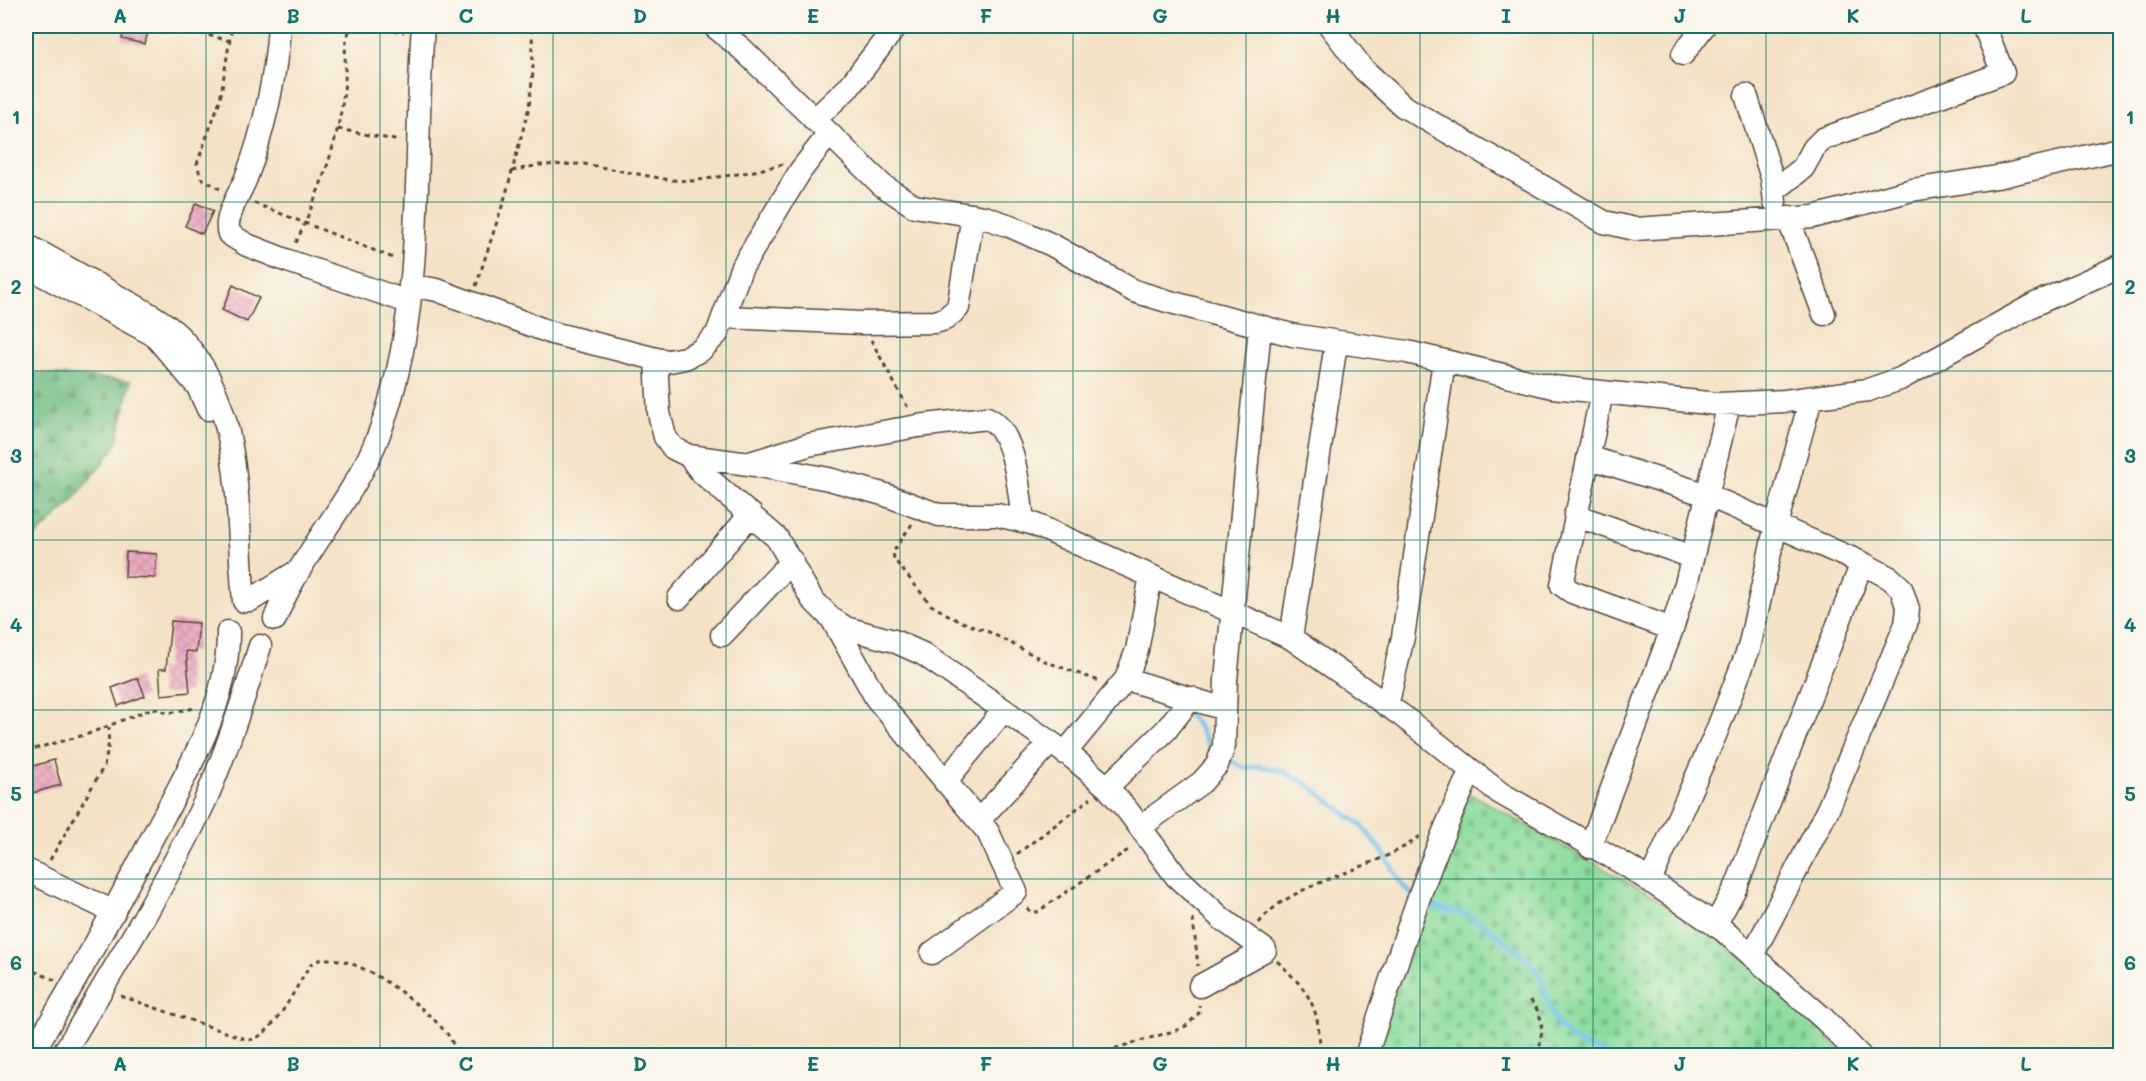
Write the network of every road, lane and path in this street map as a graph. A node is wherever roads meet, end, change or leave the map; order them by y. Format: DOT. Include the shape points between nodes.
graph roads {
  1 [pos="174,26"];
  2 [pos="279,26"];
  3 [pos="356,26"];
  4 [pos="532,26"];
  5 [pos="896,26"];
  6 [pos="1330,26"];
  7 [pos="1704,26"];
  8 [pos="1984,26"];
  9 [pos="723,28"];
  10 [pos="422,30"];
  11 [pos="230,41"];
  12 [pos="1683,54"];
  13 [pos="1746,95"];
  14 [pos="821,127"];
  15 [pos="338,129"];
  16 [pos="417,144"];
  17 [pos="2121,149"];
  18 [pos="801,170"];
  19 [pos="512,171"];
  20 [pos="1774,191"];
  21 [pos="973,215"];
  22 [pos="1780,218"];
  23 [pos="26,245"];
  24 [pos="288,261"];
  25 [pos="26,266"];
  26 [pos="2121,266"];
  27 [pos="409,294"];
  28 [pos="470,304"];
  29 [pos="1824,314"];
  30 [pos="725,317"];
  31 [pos="861,323"];
  32 [pos="1260,327"];
  33 [pos="1336,344"];
  34 [pos="656,359"];
  35 [pos="1444,362"];
  36 [pos="1602,392"];
  37 [pos="1811,398"];
  38 [pos="1729,404"];
  39 [pos="918,426"];
  40 [pos="689,456"];
  41 [pos="1588,457"];
  42 [pos="749,464"];
  43 [pos="1707,495"];
  44 [pos="922,510"];
  45 [pos="751,514"];
  46 [pos="1575,515"];
  47 [pos="1023,520"];
  48 [pos="1776,525"];
  49 [pos="1692,557"];
  50 [pos="792,561"];
  51 [pos="1862,563"];
  52 [pos="298,572"];
  53 [pos="1151,576"];
  54 [pos="679,598"];
  55 [pos="238,611"];
  56 [pos="1232,611"];
  57 [pos="275,619"];
  58 [pos="832,620"];
  59 [pos="1672,629"];
  60 [pos="722,635"];
  61 [pos="1290,638"];
  62 [pos="260,646"];
  63 [pos="1124,682"];
  64 [pos="1191,698"];
  65 [pos="218,702"];
  66 [pos="1387,706"];
  67 [pos="1225,709"];
  68 [pos="1004,710"];
  69 [pos="109,727"];
  70 [pos="1058,748"];
  71 [pos="26,751"];
  72 [pos="1471,771"];
  73 [pos="945,782"];
  74 [pos="1107,787"];
  75 [pos="979,820"];
  76 [pos="1447,821"];
  77 [pos="1144,832"];
  78 [pos="1590,847"];
  79 [pos="1004,864"];
  80 [pos="33,872"];
  81 [pos="1650,881"];
  82 [pos="1190,890"];
  83 [pos="1016,892"];
  84 [pos="26,902"];
  85 [pos="114,912"];
  86 [pos="1715,925"];
  87 [pos="1256,945"];
  88 [pos="932,952"];
  89 [pos="1752,956"];
  90 [pos="26,968"];
  91 [pos="1200,986"];
  92 [pos="73,987"];
  93 [pos="102,989"];
  94 [pos="1530,1000"];
  95 [pos="30,1056"];
  96 [pos="62,1056"];
  97 [pos="459,1056"];
  98 [pos="1089,1056"];
  99 [pos="1320,1056"];
  100 [pos="1366,1056"];
  101 [pos="1538,1056"];
  102 [pos="1860,1056"];
  1 -- 11 [label="path"];
  2 -- 24 [label="street" via="272,78 250,168 227,226 231,237"];
  3 -- 10 [label="path"];
  3 -- 15 [label="path" via="348,34"];
  4 -- 19 [label="path" via="529,107"];
  5 -- 14 [label="street"];
  6 -- 22 [label="street" via="1363,69 1403,106 1604,222 1635,228"];
  7 -- 12 [label="street"];
  8 -- 20 [label="street" via="2003,73 1823,139 1803,168"];
  9 -- 14 [label="street"];
  10 -- 16 [label="street"];
  13 -- 20 [label="street"];
  14 -- 18 [label="street"];
  14 -- 21 [label="street" via="900,199 914,206"];
  15 -- 16 [label="path"];
  15 -- 24 [label="path" via="328,168"];
  16 -- 27 [label="street"];
  17 -- 22 [label="street" via="1997,177 1912,190 1835,213"];
  18 -- 19 [label="path" via="782,163 693,181 584,164 539,165"];
  18 -- 30 [label="street" via="741,269"];
  19 -- 28 [label="path"];
  20 -- 22 [label="street"];
  21 -- 31 [label="street" via="961,295 952,315 935,322"];
  21 -- 32 [label="street" via="1053,245 1134,291"];
  22 -- 29 [label="street"];
  23 -- 55 [label="street" via="153,315 178,335 202,364 215,389 230,447 237,502"];
  24 -- 27 [label="street"];
  25 -- 55 [label="street" via="154,335 198,387 214,421"];
  26 -- 37 [label="street" via="2035,304 1888,384"];
  27 -- 28 [label="street" via="437,290"];
  27 -- 52 [label="street" via="398,362 379,434 349,494"];
  28 -- 34 [label="street" via="552,333"];
  30 -- 31 [label="street"];
  30 -- 34 [label="street" via="717,334 695,354 669,362"];
  31 -- 39 [label="path"];
  32 -- 33 [label="street"];
  32 -- 56 [label="street"];
  33 -- 35 [label="street" via="1407,352"];
  33 -- 61 [label="street"];
  34 -- 40 [label="street" via="662,427 669,444"];
  35 -- 36 [label="street" via="1553,387"];
  35 -- 66 [label="street" via="1402,637"];
  36 -- 38 [label="street"];
  36 -- 41 [label="street"];
  37 -- 38 [label="street"];
  37 -- 48 [label="street"];
  38 -- 43 [label="street"];
  39 -- 42 [label="street" via="808,445"];
  39 -- 47 [label="street" via="973,418 996,422 1005,434"];
  40 -- 42 [label="street"];
  40 -- 45 [label="street" via="701,472"];
  41 -- 43 [label="street"];
  41 -- 46 [label="street"];
  42 -- 44 [label="street" via="886,495"];
  43 -- 48 [label="street"];
  43 -- 49 [label="street"];
  44 -- 47 [label="street" via="939,516 997,515"];
  44 -- 63 [label="path" via="893,552 901,570 932,604 957,620 1047,662 1108,684"];
  45 -- 50 [label="street" via="777,538"];
  45 -- 54 [label="street"];
  46 -- 49 [label="street"];
  46 -- 59 [label="street" via="1561,578 1564,588"];
  47 -- 53 [label="street"];
  48 -- 51 [label="street"];
  48 -- 81 [label="street" via="1749,648"];
  49 -- 59 [label="street"];
  50 -- 58 [label="street" via="812,598"];
  50 -- 60 [label="street"];
  51 -- 86 [label="street" via="1736,887"];
  51 -- 89 [label="street" via="1901,588 1908,609 1906,624 1828,809"];
  52 -- 55 [label="street"];
  52 -- 57 [label="street"];
  53 -- 56 [label="street"];
  53 -- 63 [label="street" via="1137,650"];
  55 -- 57 [label="street" via="267,605"];
  55 -- 62 [label="street" via="237,644"];
  55 -- 65 [label="street"];
  56 -- 61 [label="street"];
  56 -- 67 [label="street"];
  57 -- 62 [label="street" via="272,635"];
  58 -- 68 [label="street" via="923,654"];
  58 -- 73 [label="street" via="876,698"];
  59 -- 78 [label="street"];
  61 -- 66 [label="street"];
  62 -- 93 [label="street" via="205,800"];
  63 -- 64 [label="street"];
  63 -- 70 [label="street"];
  64 -- 67 [label="street"];
  64 -- 74 [label="street" via="1166,730"];
  65 -- 69 [label="path" via="168,713 153,708"];
  65 -- 85 [label="street"];
  66 -- 72 [label="street"];
  67 -- 77 [label="street" via="1224,746 1217,765"];
  68 -- 70 [label="street"];
  68 -- 73 [label="street"];
  69 -- 71 [label="path"];
  69 -- 80 [label="path" via="104,765"];
  70 -- 74 [label="street"];
  70 -- 75 [label="street"];
  72 -- 76 [label="street"];
  72 -- 78 [label="street"];
  73 -- 75 [label="street"];
  74 -- 77 [label="street"];
  74 -- 79 [label="path"];
  75 -- 79 [label="street"];
  76 -- 87 [label="path" via="1431,827 1404,850 1344,873 1281,904 1264,916"];
  76 -- 100 [label="street"];
  77 -- 82 [label="street"];
  77 -- 83 [label="path" via="1037,912 1029,911"];
  78 -- 81 [label="street"];
  79 -- 83 [label="street"];
  80 -- 84 [label="path"];
  80 -- 85 [label="street"];
  81 -- 86 [label="street"];
  82 -- 87 [label="street"];
  82 -- 91 [label="path"];
  83 -- 88 [label="street"];
  85 -- 92 [label="street"];
  86 -- 89 [label="street"];
  87 -- 91 [label="street"];
  87 -- 99 [label="path" via="1302,984 1316,1014"];
  89 -- 102 [label="street"];
  90 -- 92 [label="path"];
  91 -- 98 [label="path" via="1199,1013 1186,1026"];
  92 -- 95 [label="street"];
  93 -- 96 [label="street"];
  93 -- 97 [label="path" via="256,1040 271,1027 310,966 320,959 338,961 384,980 410,999 447,1035"];
  94 -- 101 [label="path" via="1543,1029"];
}
